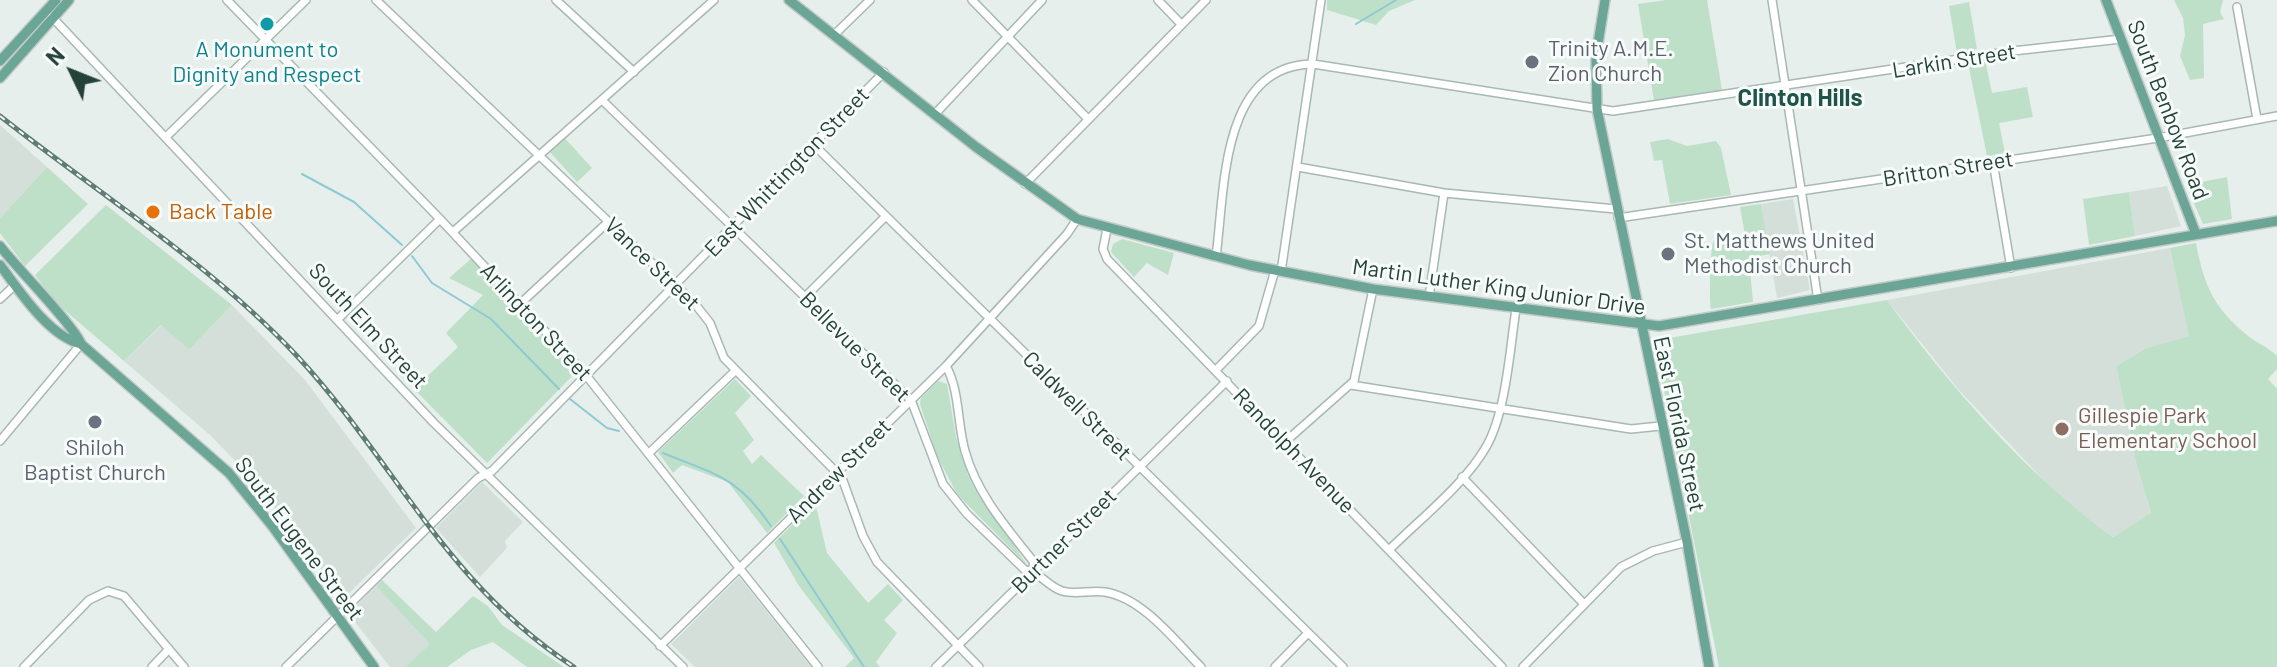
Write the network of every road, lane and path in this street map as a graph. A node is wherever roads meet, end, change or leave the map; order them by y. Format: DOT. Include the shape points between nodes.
graph roads {
  1 [pos="36,0"];
  2 [pos="56,0"];
  3 [pos="69,0"];
  4 [pos="227,0"];
  5 [pos="306,0"];
  6 [pos="376,0"];
  7 [pos="556,0"];
  8 [pos="714,0"];
  9 [pos="789,0"];
  10 [pos="870,0"];
  11 [pos="972,0"];
  12 [pos="1042,0"];
  13 [pos="1158,0"];
  14 [pos="1206,0"];
  15 [pos="1321,0"];
  16 [pos="1605,0"];
  17 [pos="1772,0"];
  18 [pos="2106,0"];
  19 [pos="2237,7"];
  20 [pos="49,13"];
  21 [pos="1181,24"];
  22 [pos="835,34"];
  23 [pos="1006,36"];
  24 [pos="2121,39"];
  25 [pos="267,40"];
  26 [pos="0,61"];
  27 [pos="1313,64"];
  28 [pos="634,72"];
  29 [pos="884,72"];
  30 [pos="0,78"];
  31 [pos="1786,87"];
  32 [pos="603,101"];
  33 [pos="1597,109"];
  34 [pos="935,114"];
  35 [pos="2277,116"];
  36 [pos="1088,119"];
  37 [pos="2257,119"];
  38 [pos="167,136"];
  39 [pos="2158,138"];
  40 [pos="813,144"];
  41 [pos="540,155"];
  42 [pos="1993,162"];
  43 [pos="1298,167"];
  44 [pos="1025,184"];
  45 [pos="1801,192"];
  46 [pos="1444,193"];
  47 [pos="1617,214"];
  48 [pos="885,217"];
  49 [pos="440,219"];
  50 [pos="1077,219"];
  51 [pos="2277,221"];
  52 [pos="608,222"];
  53 [pos="733,228"];
  54 [pos="1107,229"];
  55 [pos="453,232"];
  56 [pos="2196,234"];
  57 [pos="0,246"];
  58 [pos="1216,257"];
  59 [pos="0,265"];
  60 [pos="2011,268"];
  61 [pos="1278,271"];
  62 [pos="15,285"];
  63 [pos="675,285"];
  64 [pos="1373,289"];
  65 [pos="806,296"];
  66 [pos="1429,297"];
  67 [pos="0,299"];
  68 [pos="1818,300"];
  69 [pos="521,303"];
  70 [pos="1516,309"];
  71 [pos="337,320"];
  72 [pos="989,320"];
  73 [pos="1639,326"];
  74 [pos="81,344"];
  75 [pos="946,366"];
  76 [pos="1216,370"];
  77 [pos="735,371"];
  78 [pos="585,374"];
  79 [pos="1227,381"];
  80 [pos="1351,385"];
  81 [pos="911,400"];
  82 [pos="1498,410"];
  83 [pos="1660,426"];
  84 [pos="0,441"];
  85 [pos="1285,442"];
  86 [pos="649,453"];
  87 [pos="1138,467"];
  88 [pos="837,473"];
  89 [pos="485,474"];
  90 [pos="1462,477"];
  91 [pos="1687,542"];
  92 [pos="1389,550"];
  93 [pos="740,567"];
  94 [pos="1034,571"];
  95 [pos="1584,604"];
  96 [pos="336,617"];
  97 [pos="1308,633"];
  98 [pos="660,646"];
  99 [pos="957,646"];
  100 [pos="169,649"];
  101 [pos="24,667"];
  102 [pos="152,667"];
  103 [pos="184,667"];
  104 [pos="286,667"];
  105 [pos="374,667"];
  106 [pos="683,667"];
  107 [pos="818,667"];
  108 [pos="936,667"];
  109 [pos="979,667"];
  110 [pos="1201,667"];
  111 [pos="1275,667"];
  112 [pos="1343,667"];
  113 [pos="1502,667"];
  114 [pos="1523,667"];
  115 [pos="1709,667"];
  1 -- 20 [label="main road, South Elm Street"];
  2 -- 20 [label="main road"];
  3 -- 20 [label="main road"];
  4 -- 25 [label="street, Arlington Street"];
  5 -- 25 [label="street"];
  6 -- 41 [label="street, Vance Street"];
  7 -- 28 [label="street"];
  8 -- 28 [label="street"];
  9 -- 22 [label="main road, Martin Luther King Junior Drive"];
  10 -- 22 [label="street"];
  11 -- 23 [label="street"];
  12 -- 23 [label="street"];
  13 -- 21 [label="street"];
  14 -- 21 [label="street"];
  15 -- 27 [label="street"];
  16 -- 33 [label="main road, East Florida Street" via="1596,56"];
  17 -- 31 [label="street"];
  18 -- 24 [label="main road, South Benbow Road"];
  19 -- 37 [label="street"];
  20 -- 26 [label="main road"];
  20 -- 30 [label="main road"];
  20 -- 38 [label="street, South Elm Street"];
  21 -- 36 [label="street"];
  22 -- 29 [label="main road, Martin Luther King Junior Drive"];
  23 -- 34 [label="street"];
  23 -- 36 [label="street"];
  24 -- 31 [label="street, Larkin Street"];
  24 -- 39 [label="main road, South Benbow Road"];
  25 -- 38 [label="street"];
  25 -- 49 [label="street, Arlington Street"];
  27 -- 33 [label="street, Larkin Street"];
  27 -- 43 [label="street"];
  27 -- 58 [label="street" via="1277,71 1244,102 1227,168"];
  28 -- 32 [label="street"];
  29 -- 34 [label="main road, Martin Luther King Junior Drive"];
  29 -- 40 [label="street, East Whittington Street"];
  31 -- 33 [label="street, Larkin Street" via="1643,108"];
  31 -- 45 [label="street"];
  32 -- 41 [label="street"];
  32 -- 53 [label="street, Bellevue Street"];
  33 -- 47 [label="main road, East Florida Street"];
  34 -- 44 [label="main road, Martin Luther King Junior Drive"];
  35 -- 37 [label="street, Britton Street"];
  36 -- 44 [label="street"];
  37 -- 39 [label="street, Britton Street"];
  38 -- 71 [label="street, South Elm Street"];
  39 -- 42 [label="street, Britton Street"];
  39 -- 56 [label="main road, South Benbow Road"];
  40 -- 48 [label="street, Caldwell Street"];
  40 -- 53 [label="street, East Whittington Street"];
  41 -- 52 [label="street, Vance Street"];
  41 -- 55 [label="street"];
  42 -- 45 [label="street, Britton Street"];
  42 -- 60 [label="street"];
  43 -- 46 [label="street, Britton Street"];
  43 -- 61 [label="street"];
  44 -- 50 [label="main road, Martin Luther King Junior Drive"];
  45 -- 47 [label="street, Britton Street"];
  45 -- 68 [label="street"];
  46 -- 47 [label="street, Britton Street"];
  46 -- 66 [label="street"];
  47 -- 73 [label="main road, East Florida Street"];
  48 -- 65 [label="street"];
  48 -- 72 [label="street, Caldwell Street"];
  49 -- 55 [label="street, Arlington Street"];
  49 -- 71 [label="street"];
  50 -- 54 [label="main road, Martin Luther King Junior Drive"];
  50 -- 72 [label="street, Andrew Street"];
  51 -- 56 [label="main road, Martin Luther King Junior Drive"];
  52 -- 63 [label="street, Vance Street"];
  52 -- 69 [label="street"];
  53 -- 63 [label="street, East Whittington Street"];
  53 -- 65 [label="street, Bellevue Street"];
  54 -- 58 [label="main road, Martin Luther King Junior Drive"];
  54 -- 76 [label="street, Randolph Avenue" via="1107,259"];
  55 -- 69 [label="street, Arlington Street"];
  56 -- 60 [label="main road, Martin Luther King Junior Drive"];
  57 -- 74 [label="main road, South Eugene Street" via="78,333"];
  58 -- 61 [label="main road, Martin Luther King Junior Drive"];
  59 -- 62 [label="main road, South Eugene Street"];
  60 -- 68 [label="main road, Martin Luther King Junior Drive"];
  61 -- 64 [label="main road, Martin Luther King Junior Drive"];
  61 -- 76 [label="street" via="1259,326"];
  62 -- 67 [label="street"];
  62 -- 74 [label="main road, South Eugene Street" via="70,341"];
  63 -- 77 [label="street, Vance Street" via="705,316"];
  63 -- 78 [label="street, East Whittington Street"];
  64 -- 66 [label="main road, Martin Luther King Junior Drive"];
  64 -- 80 [label="street"];
  65 -- 81 [label="street, Bellevue Street"];
  66 -- 70 [label="main road, Martin Luther King Junior Drive"];
  68 -- 73 [label="main road, Martin Luther King Junior Drive" via="1703,321"];
  69 -- 78 [label="street, Arlington Street"];
  70 -- 73 [label="main road, Martin Luther King Junior Drive"];
  70 -- 82 [label="street"];
  71 -- 89 [label="street, South Elm Street"];
  72 -- 75 [label="street, Andrew Street"];
  72 -- 87 [label="street, Caldwell Street"];
  73 -- 83 [label="main road, East Florida Street"];
  74 -- 84 [label="street"];
  74 -- 96 [label="main road, South Eugene Street" via="229,473"];
  75 -- 81 [label="street, Andrew Street"];
  75 -- 94 [label="street" via="971,469 985,498 1033,561"];
  76 -- 79 [label="street, Randolph Avenue"];
  77 -- 86 [label="street"];
  77 -- 88 [label="street, Vance Street"];
  78 -- 86 [label="street, Arlington Street"];
  78 -- 89 [label="street, East Whittington Street"];
  79 -- 85 [label="street, Randolph Avenue"];
  79 -- 87 [label="street, Burtner Street"];
  80 -- 82 [label="street"];
  80 -- 85 [label="street"];
  81 -- 88 [label="street, Andrew Street"];
  81 -- 94 [label="street, Bellevue Street" via="930,457 951,495 1025,570"];
  82 -- 83 [label="street" via="1631,429"];
  82 -- 90 [label="street" via="1488,444"];
  83 -- 91 [label="main road, East Florida Street"];
  85 -- 92 [label="street, Randolph Avenue"];
  86 -- 93 [label="street, Arlington Street"];
  87 -- 94 [label="street, Burtner Street"];
  87 -- 97 [label="street, Caldwell Street"];
  88 -- 93 [label="street, Andrew Street"];
  88 -- 99 [label="street, Vance Street" via="877,562"];
  89 -- 96 [label="street, East Whittington Street"];
  89 -- 98 [label="street, South Elm Street"];
  90 -- 92 [label="street"];
  90 -- 95 [label="street"];
  91 -- 95 [label="street" via="1636,557"];
  91 -- 115 [label="main road, East Florida Street"];
  92 -- 113 [label="street, Randolph Avenue"];
  93 -- 98 [label="street, Andrew Street"];
  93 -- 107 [label="street, Arlington Street"];
  94 -- 99 [label="street, Burtner Street"];
  94 -- 110 [label="street, Bellevue Street" via="1057,589 1103,592 1133,603"];
  95 -- 114 [label="street"];
  96 -- 104 [label="street, East Whittington Street"];
  96 -- 105 [label="main road, South Eugene Street"];
  97 -- 111 [label="street"];
  97 -- 112 [label="street, Caldwell Street"];
  98 -- 106 [label="street, South Elm Street"];
  99 -- 108 [label="street, Burtner Street"];
  99 -- 109 [label="street, Vance Street"];
  100 -- 101 [label="street" via="124,596 108,591 89,600"];
  100 -- 102 [label="street"];
  100 -- 103 [label="street"];
}
